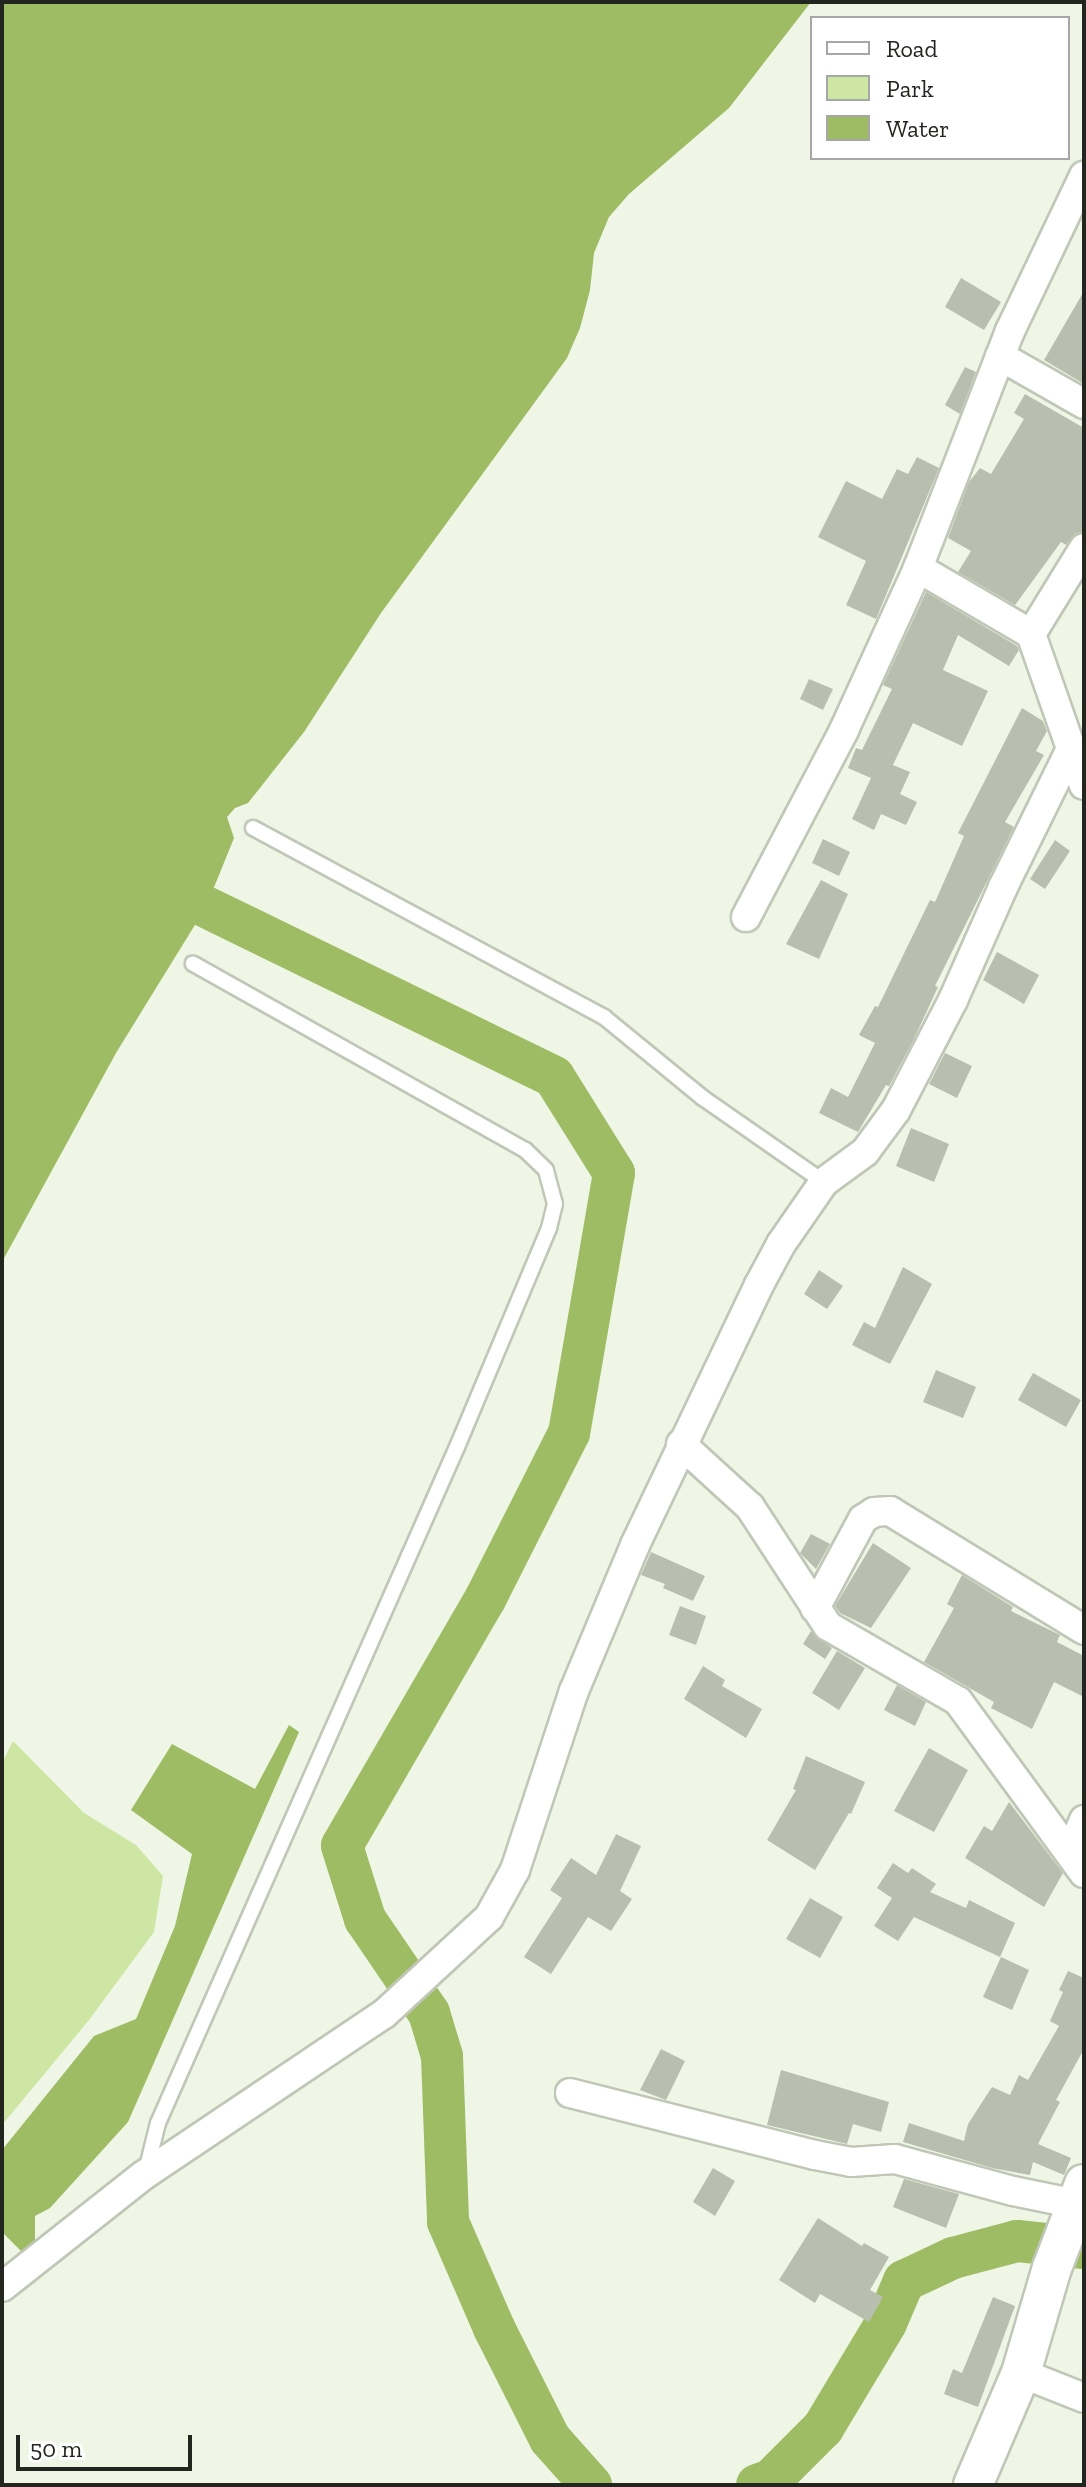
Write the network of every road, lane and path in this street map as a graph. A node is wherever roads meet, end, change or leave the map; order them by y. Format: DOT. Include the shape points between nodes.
graph roads {
  1 [pos="1084,176"];
  2 [pos="1000,356"];
  3 [pos="1084,404"];
  4 [pos="1084,548"];
  5 [pos="918,568"];
  6 [pos="1031,634"];
  7 [pos="1071,749"];
  8 [pos="1084,785"];
  9 [pos="253,828"];
  10 [pos="746,917"];
  11 [pos="193,964"];
  12 [pos="824,1182"];
  13 [pos="681,1444"];
  14 [pos="815,1608"];
  15 [pos="1084,1630"];
  16 [pos="1084,1820"];
  17 [pos="1077,1863"];
  18 [pos="570,2093"];
  19 [pos="144,2175"];
  20 [pos="1076,2206"];
  21 [pos="2,2287"];
  22 [pos="1021,2373"];
  23 [pos="1084,2398"];
  24 [pos="973,2485"];
  1 -- 2 [label="street"];
  2 -- 3 [label="street"];
  2 -- 5 [label="street"];
  4 -- 6 [label="street"];
  5 -- 6 [label="street"];
  5 -- 10 [label="street" via="844,730"];
  6 -- 7 [label="street"];
  7 -- 8 [label="street"];
  7 -- 12 [label="street" via="896,1110 865,1152"];
  9 -- 12 [label="lane" via="604,1017 703,1098"];
  11 -- 19 [label="lane" via="525,1150 546,1170 555,1204 450,1461 158,2123"];
  12 -- 13 [label="street" via="781,1244"];
  13 -- 14 [label="street" via="750,1507"];
  13 -- 19 [label="street" via="574,1691 515,1870 489,1917 384,2014"];
  14 -- 15 [label="street" via="863,1519 890,1511"];
  14 -- 17 [label="street" via="839,1633 958,1701"];
  16 -- 17 [label="street"];
  18 -- 20 [label="street" via="815,2155 851,2162 895,2159"];
  19 -- 21 [label="street"];
  20 -- 22 [label="main road"];
  22 -- 23 [label="street"];
  22 -- 24 [label="main road"];
}
